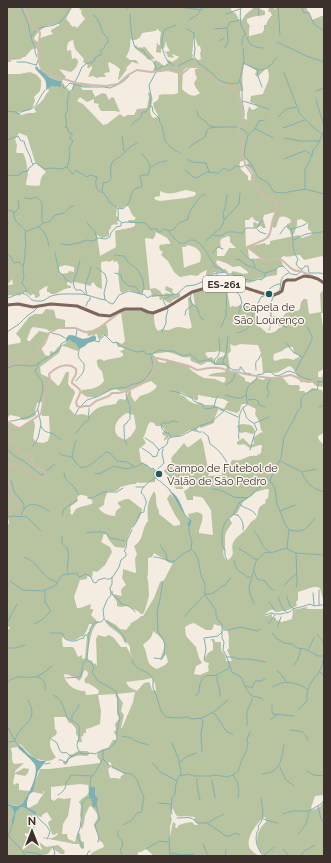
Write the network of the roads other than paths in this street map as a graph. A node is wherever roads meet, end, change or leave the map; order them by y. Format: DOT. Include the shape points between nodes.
graph roads {
  1 [pos="25,7"];
  2 [pos="314,277"];
  3 [pos="324,283"];
  4 [pos="7,306"];
  5 [pos="131,309"];
  6 [pos="7,366"];
  7 [pos="324,378"];
  8 [pos="7,421"];
  9 [pos="7,438"];
  10 [pos="7,470"];
  11 [pos="7,480"];
  12 [pos="7,512"];
  1 -- 2 [label="street" via="30,24 40,32 40,66 47,73 77,83 109,86 118,84 138,70 170,70 180,74 188,68 196,67 220,84 235,90 242,104 243,120 238,128 242,138 242,153 252,174 252,183 263,196 278,203 268,238 247,248 266,261 281,260 293,270"];
  2 -- 3 [label="main road"];
  2 -- 5 [label="main road, ES-261" via="304,276 287,280 279,294 268,295 222,284 189,294 166,308 153,312"];
  4 -- 5 [label="main road, ES-261" via="77,306 104,316"];
  5 -- 6 [label="street" via="119,313 93,331 58,328 49,333 45,343 34,356"];
  7 -- 8 [label="street" via="308,382 290,375 274,378 218,368 197,370 157,358 153,373 142,384 127,391 112,393 90,406 80,407 76,402 80,390 72,382 76,370 74,366 65,365 49,374 50,380 40,414 20,428"];
  9 -- 10 [label="street" via="15,443 21,454 31,455 33,465 46,475 39,478 15,464"];
  11 -- 12 [label="street" via="12,494 19,503 18,507"];
}
